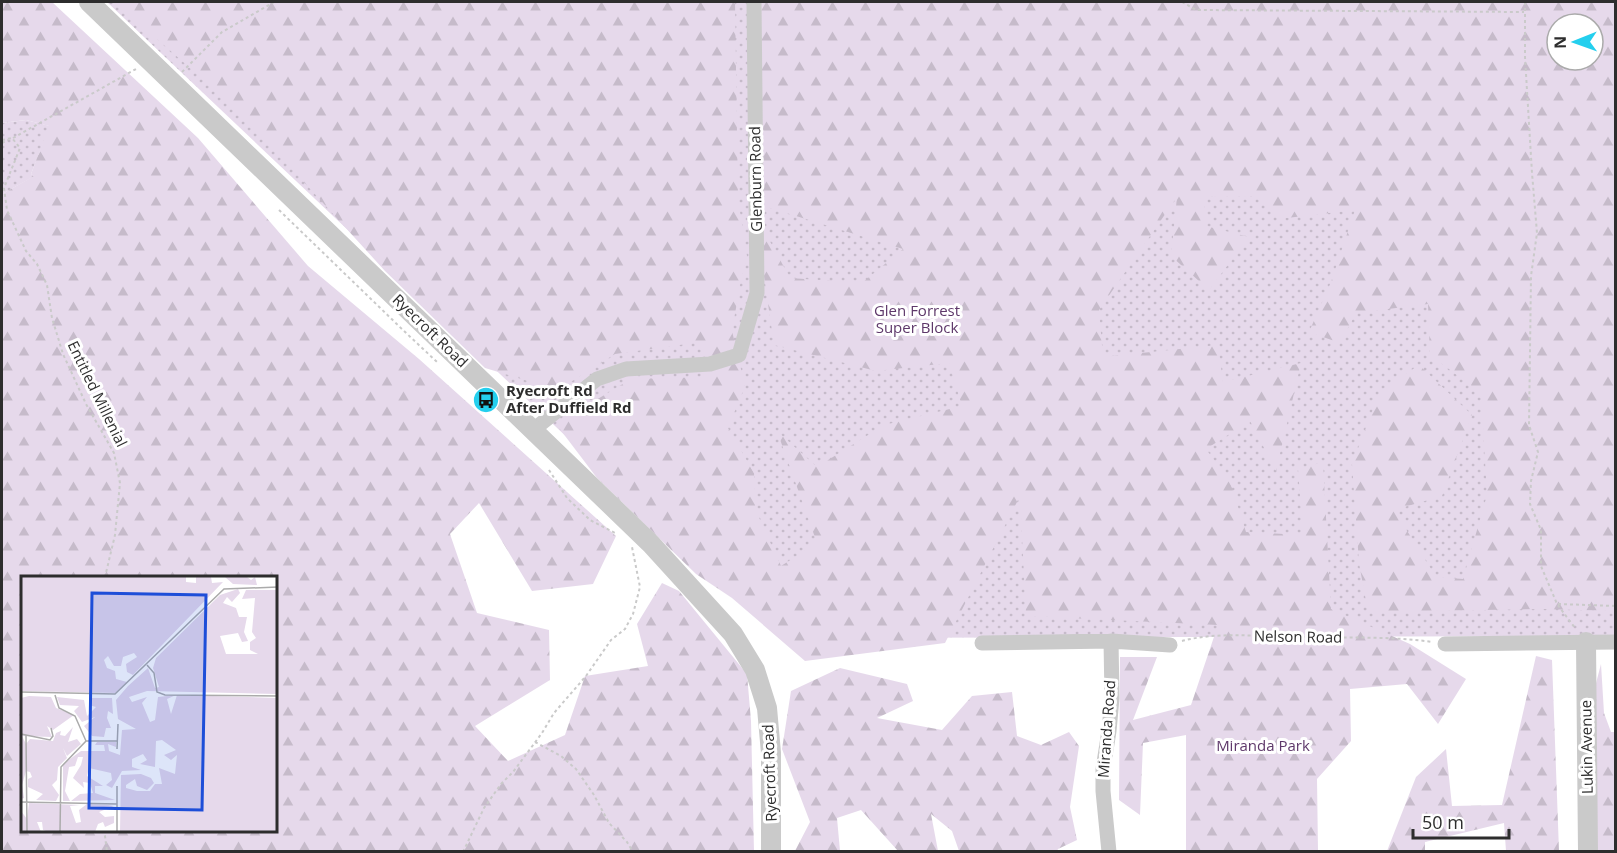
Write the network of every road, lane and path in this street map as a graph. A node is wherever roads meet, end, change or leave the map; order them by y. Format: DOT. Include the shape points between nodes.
graph roads {
  1 [pos="89,2"];
  2 [pos="274,2"];
  3 [pos="754,2"];
  4 [pos="1182,2"];
  5 [pos="1525,2"];
  6 [pos="1524,12"];
  7 [pos="136,69"];
  8 [pos="172,82"];
  9 [pos="12,138"];
  10 [pos="2,142"];
  11 [pos="3,189"];
  12 [pos="533,430"];
  13 [pos="548,445"];
  14 [pos="621,536"];
  15 [pos="631,541"];
  16 [pos="105,576"];
  17 [pos="1557,604"];
  18 [pos="1616,606"];
  19 [pos="1111,641"];
  20 [pos="1586,642"];
  21 [pos="1616,642"];
  22 [pos="982,643"];
  23 [pos="1445,644"];
  24 [pos="1170,645"];
  25 [pos="535,742"];
  26 [pos="103,832"];
  27 [pos="107,852"];
  28 [pos="463,852"];
  29 [pos="633,852"];
  30 [pos="771,852"];
  31 [pos="1109,852"];
  32 [pos="1588,852"];
  1 -- 8 [label="street, Ryecroft Road"];
  2 -- 8 [label="path" via="222,32"];
  3 -- 12 [label="street, Glenburn Road" via="758,292 739,355 710,364 626,369 597,379"];
  4 -- 6 [label="path" via="1196,10"];
  5 -- 6 [label="path"];
  6 -- 17 [label="path" via="1537,233 1531,276 1529,425 1538,452 1530,504 1541,530 1541,566"];
  7 -- 9 [label="path"];
  8 -- 12 [label="street, Ryecroft Road"];
  9 -- 10 [label="path"];
  9 -- 11 [label="path, Entitled Millenial" via="20,148"];
  11 -- 16 [label="path, Entitled Millenial" via="7,210 47,285 63,354 114,453 120,483 115,535"];
  12 -- 13 [label="street, Ryecroft Road"];
  13 -- 14 [label="path" via="541,457 567,498 590,519"];
  13 -- 30 [label="street, Ryecroft Road" via="651,544 733,634 755,670 767,708 771,753"];
  15 -- 25 [label="path" via="640,587 633,614"];
  17 -- 18 [label="path"];
  17 -- 20 [label="path"];
  19 -- 22 [label="street"];
  19 -- 24 [label="street"];
  19 -- 31 [label="street, Miranda Road" via="1112,698 1103,769"];
  20 -- 21 [label="street"];
  20 -- 23 [label="street"];
  20 -- 32 [label="street, Lukin Avenue"];
  23 -- 24 [label="path, Nelson Road" via="1402,638 1242,635 1191,639"];
  25 -- 28 [label="path" via="484,808"];
  25 -- 29 [label="path" via="576,769 609,823"];
  26 -- 27 [label="path"];
}
